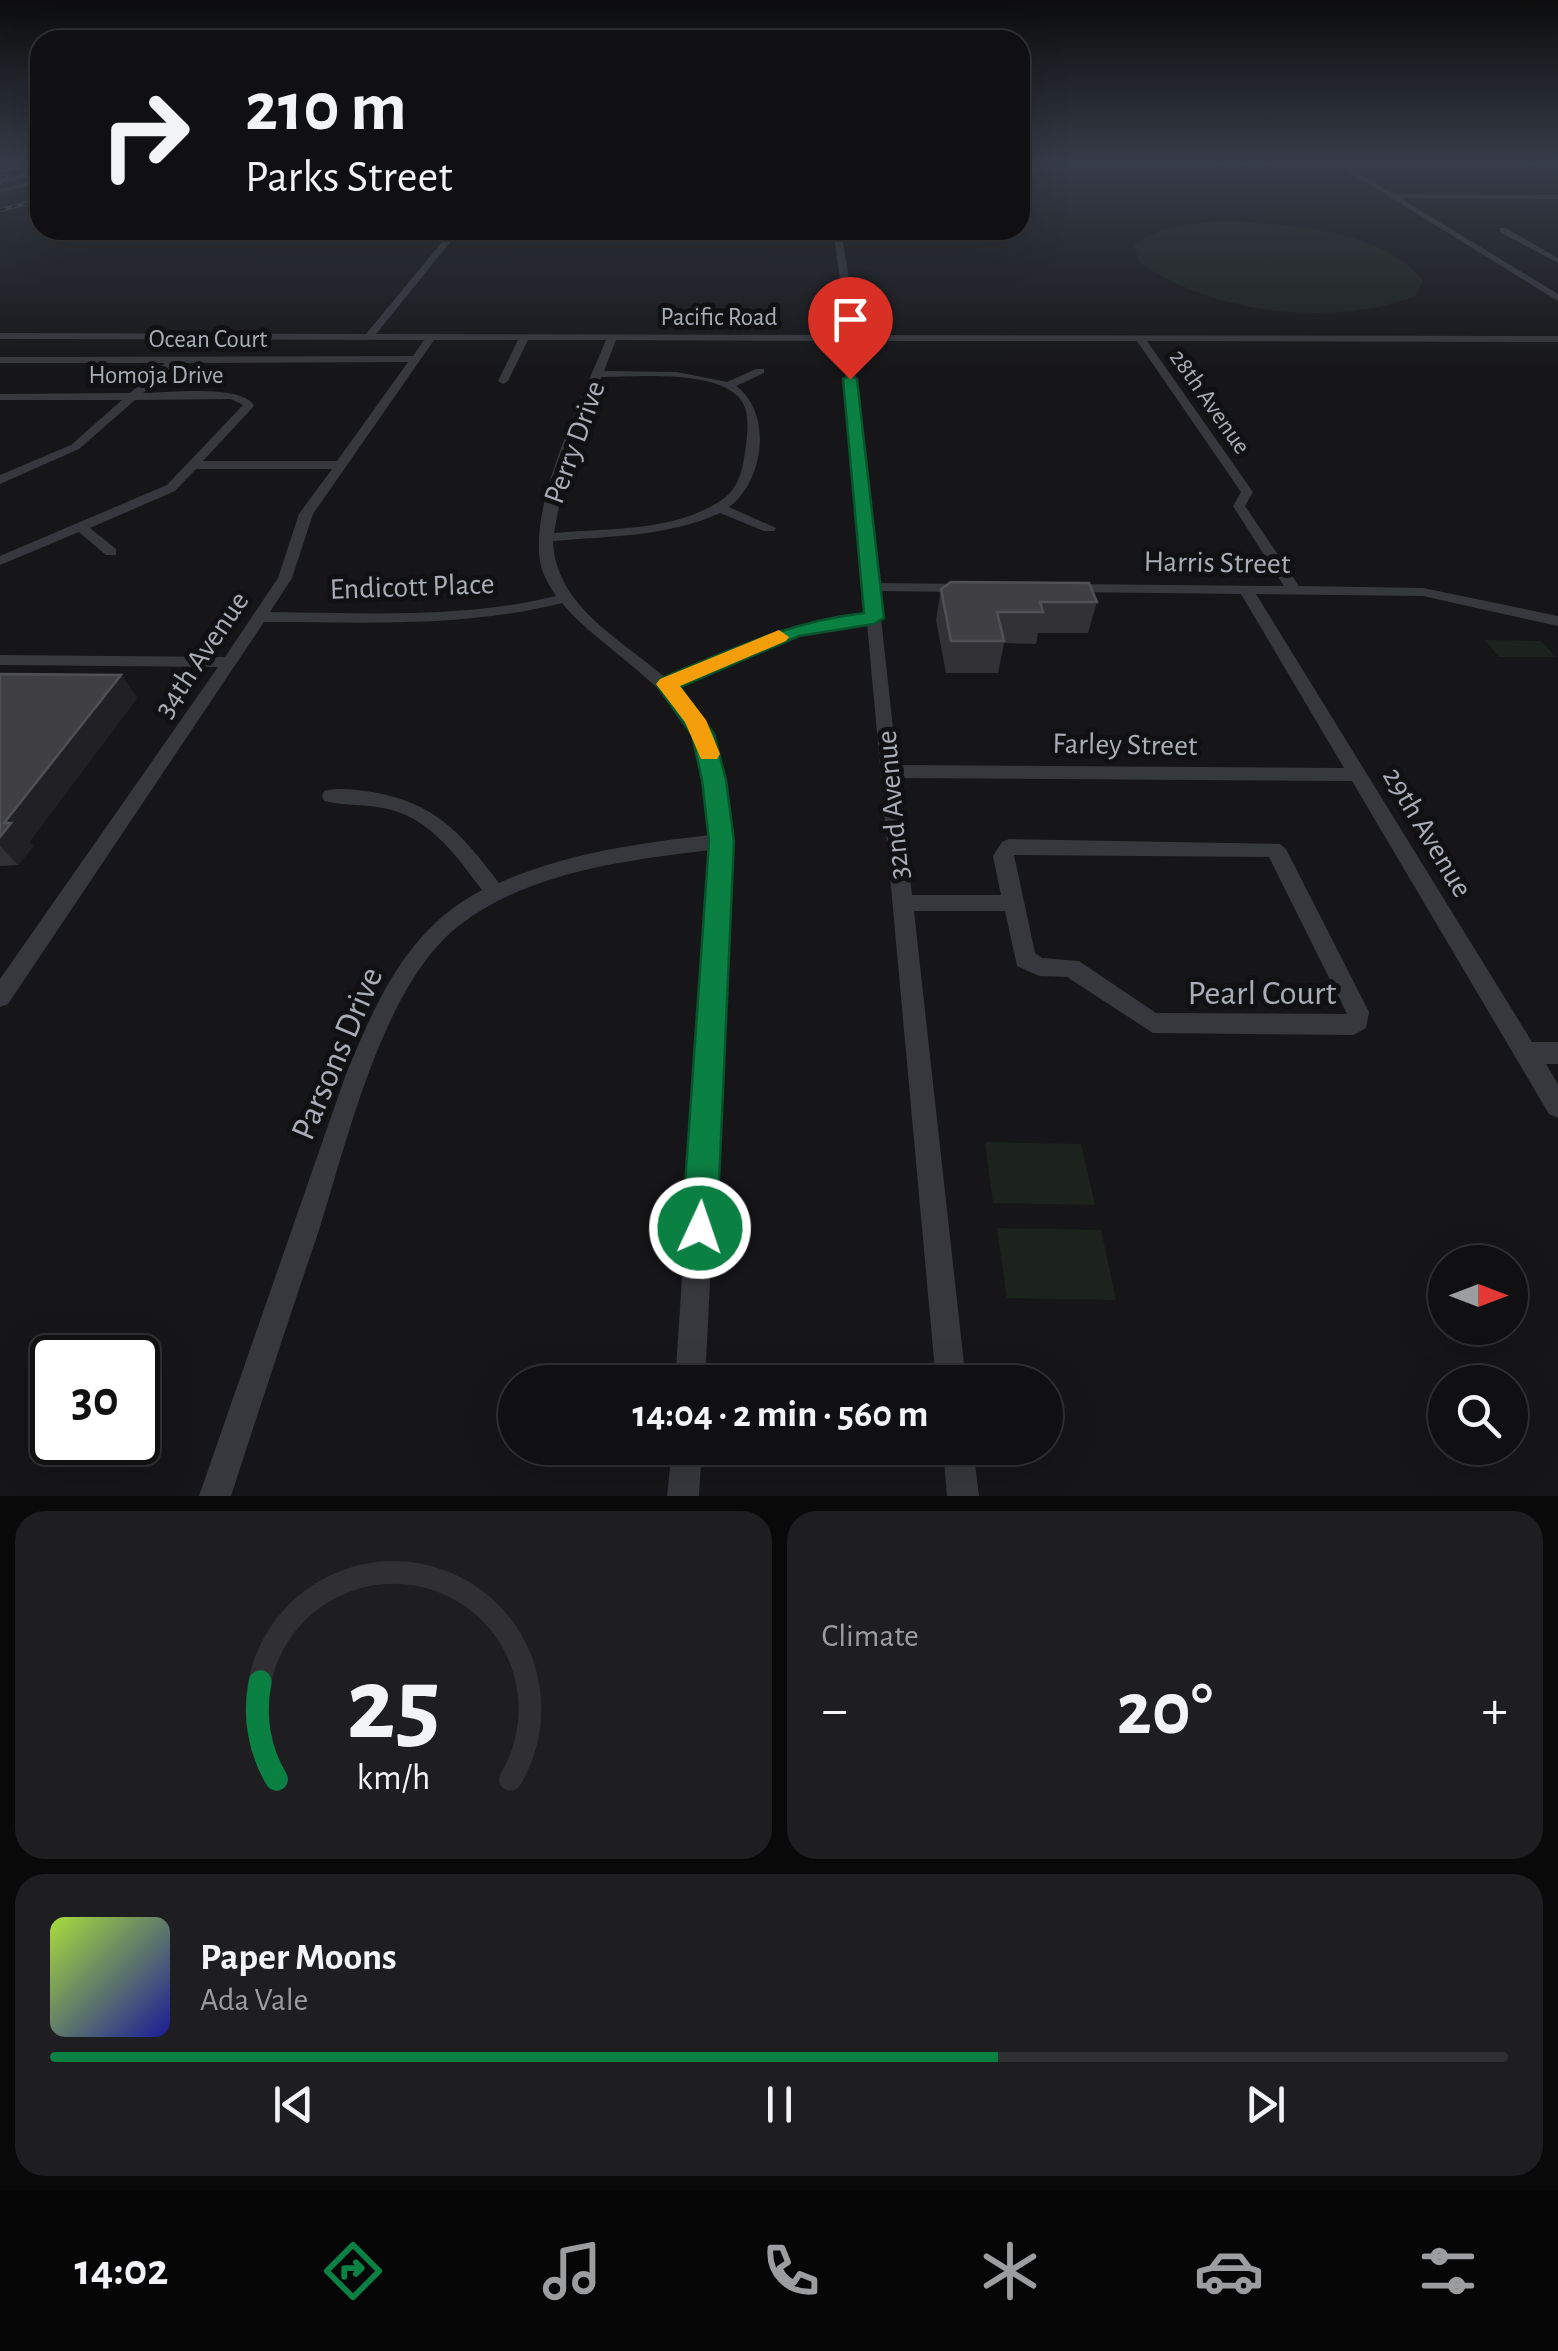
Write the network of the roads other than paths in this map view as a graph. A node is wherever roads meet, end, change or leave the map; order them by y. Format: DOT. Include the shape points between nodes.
graph roads {
  1 [pos="1451,232"];
  2 [pos="1506,232"];
  3 [pos="448,240"];
  4 [pos="839,240"];
  5 [pos="1558,261"];
  6 [pos="1558,298"];
  7 [pos="0,336"];
  8 [pos="432,336"];
  9 [pos="525,336"];
  10 [pos="613,336"];
  11 [pos="848,336"];
  12 [pos="201,337"];
  13 [pos="368,337"];
  14 [pos="1140,338"];
  15 [pos="1558,339"];
  16 [pos="0,360"];
  17 [pos="416,360"];
  18 [pos="173,361"];
  19 [pos="760,371"];
  20 [pos="598,374"];
  21 [pos="503,380"];
  22 [pos="727,386"];
  23 [pos="132,396"];
  24 [pos="0,397"];
  25 [pos="196,465"];
  26 [pos="341,465"];
  27 [pos="0,480"];
  28 [pos="720,508"];
  29 [pos="82,528"];
  30 [pos="769,528"];
  31 [pos="546,538"];
  32 [pos="111,552"];
  33 [pos="0,562"];
  34 [pos="872,587"];
  35 [pos="990,588"];
  36 [pos="1049,588"];
  37 [pos="1246,590"];
  38 [pos="1294,590"];
  39 [pos="564,598"];
  40 [pos="260,617"];
  41 [pos="874,618"];
  42 [pos="1558,622"];
  43 [pos="0,660"];
  44 [pos="228,662"];
  45 [pos="667,684"];
  46 [pos="890,770"];
  47 [pos="1359,775"];
  48 [pos="330,796"];
  49 [pos="722,841"];
  50 [pos="497,895"];
  51 [pos="901,903"];
  52 [pos="1010,904"];
  53 [pos="0,996"];
  54 [pos="1526,1053"];
  55 [pos="1558,1053"];
  56 [pos="1558,1106"];
  57 [pos="691,1365"];
  58 [pos="949,1365"];
  59 [pos="685,1465"];
  60 [pos="960,1465"];
  61 [pos="215,1496"];
  62 [pos="684,1496"];
  63 [pos="963,1496"];
  1 -- 6 [label="street"];
  2 -- 5 [label="street"];
  3 -- 13 [label="street"];
  4 -- 11 [label="street, 32nd Avenue"];
  7 -- 12 [label="street, Pacific Road"];
  8 -- 9 [label="street, Pacific Road"];
  8 -- 13 [label="street, Pacific Road"];
  8 -- 17 [label="street, 34th Avenue"];
  9 -- 10 [label="street, Pacific Road"];
  9 -- 21 [label="street"];
  10 -- 11 [label="street, Pacific Road"];
  10 -- 20 [label="street, Perry Drive"];
  11 -- 14 [label="street, Pacific Road"];
  11 -- 34 [label="street, 32nd Avenue"];
  12 -- 13 [label="street, Pacific Road"];
  12 -- 18 [label="street"];
  14 -- 15 [label="street, Pacific Road"];
  14 -- 38 [label="street, 28th Avenue" via="1247,492 1239,506"];
  16 -- 18 [label="street, Ocean Court"];
  17 -- 18 [label="street, Ocean Court"];
  17 -- 26 [label="street, 34th Avenue"];
  18 -- 23 [label="street"];
  19 -- 22 [label="street"];
  20 -- 22 [label="street" via="677,375"];
  20 -- 31 [label="street, Perry Drive" via="548,510"];
  22 -- 28 [label="street" via="748,404 753,431 748,480"];
  23 -- 24 [label="street, Homoja Drive"];
  23 -- 25 [label="street, Homoja Drive" via="232,396 248,402"];
  23 -- 27 [label="street" via="75,448"];
  25 -- 26 [label="street"];
  25 -- 29 [label="street, Homoja Drive" via="162,493"];
  26 -- 40 [label="street, 34th Avenue" via="303,518 285,578"];
  28 -- 30 [label="street"];
  28 -- 31 [label="street" via="669,524"];
  29 -- 32 [label="street"];
  29 -- 33 [label="street, Homoja Drive"];
  31 -- 39 [label="street, Perry Drive" via="547,564"];
  34 -- 35 [label="street"];
  34 -- 41 [label="street, 32nd Avenue"];
  36 -- 37 [label="street, Harris Street"];
  37 -- 38 [label="street, Harris Street"];
  37 -- 47 [label="street, 29th Avenue"];
  38 -- 42 [label="street, Harris Street" via="1424,592"];
  39 -- 40 [label="street, Endicott Place" via="476,616"];
  39 -- 45 [label="street, Perry Drive"];
  40 -- 44 [label="street, 34th Avenue"];
  41 -- 45 [label="street" via="792,632"];
  41 -- 46 [label="street, 32nd Avenue"];
  43 -- 44 [label="street"];
  44 -- 53 [label="street, 34th Avenue"];
  45 -- 49 [label="street, Perry Drive" via="703,734"];
  46 -- 47 [label="street, Farley Street"];
  46 -- 51 [label="street, 32nd Avenue"];
  47 -- 54 [label="street, 29th Avenue"];
  48 -- 50 [label="street" via="381,798 421,812 451,834"];
  49 -- 50 [label="street, Parsons Drive" via="598,859"];
  49 -- 57 [label="street, Perry Drive"];
  50 -- 61 [label="street, Parsons Drive" via="435,934 385,1010"];
  51 -- 52 [label="street"];
  51 -- 58 [label="street, 32nd Avenue"];
  52 -- 52 [label="street, Pearl Court" via="1030,965 1071,968 1153,1023 1358,1021 1273,849 1009,848 1002,856"];
  54 -- 55 [label="street"];
  54 -- 56 [label="street, 29th Avenue"];
  59 -- 62 [label="street"];
  60 -- 63 [label="street"];
}
